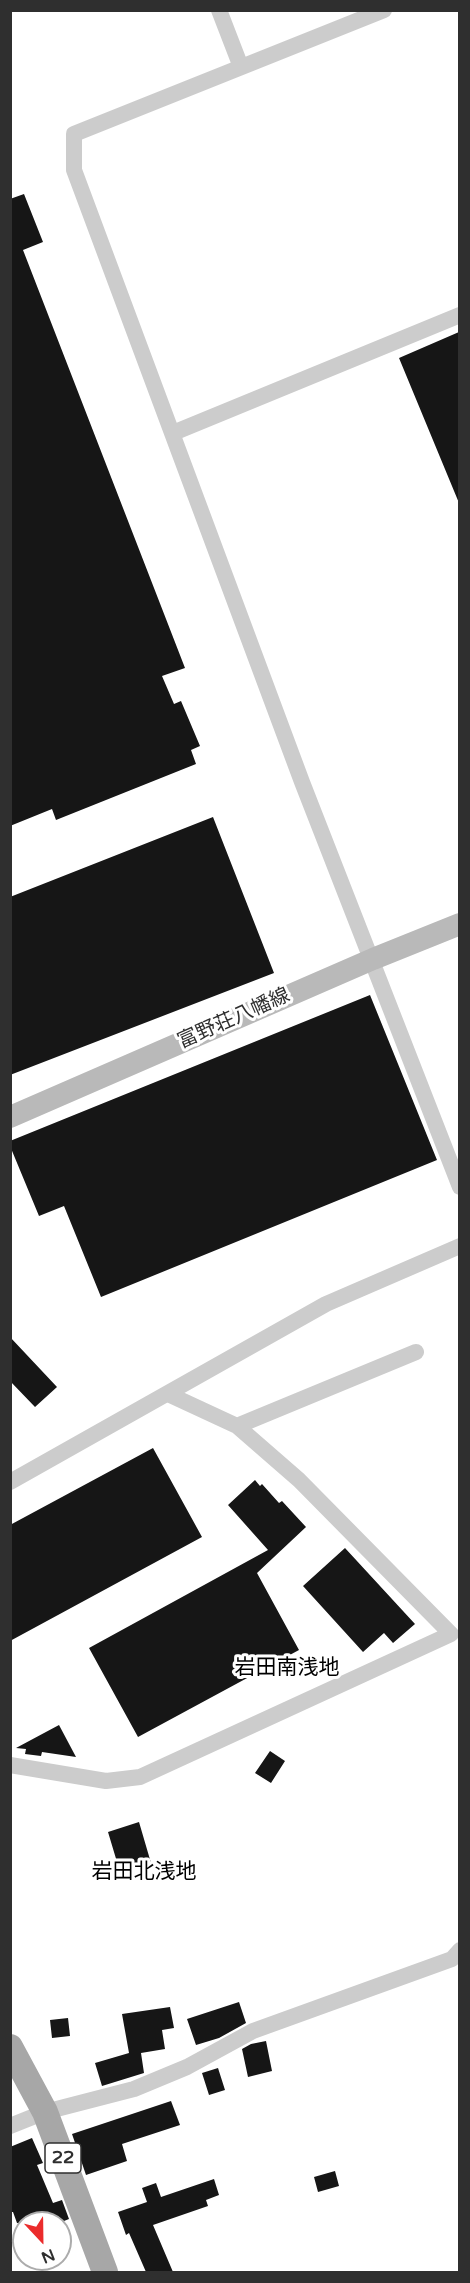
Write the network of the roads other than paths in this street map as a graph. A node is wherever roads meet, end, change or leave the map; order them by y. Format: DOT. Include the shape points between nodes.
graph roads {
  1 [pos="219,10"];
  2 [pos="384,10"];
  3 [pos="241,67"];
  4 [pos="459,315"];
  5 [pos="173,433"];
  6 [pos="459,924"];
  7 [pos="373,958"];
  8 [pos="10,1117"];
  9 [pos="459,1186"];
  10 [pos="459,1246"];
  11 [pos="416,1352"];
  12 [pos="168,1394"];
  13 [pos="237,1426"];
  14 [pos="10,1482"];
  15 [pos="10,1765"];
  16 [pos="459,1950"];
  17 [pos="10,2047"];
  18 [pos="45,2112"];
  19 [pos="10,2126"];
  20 [pos="105,2272"];
  1 -- 3 [label="street"];
  2 -- 3 [label="street"];
  3 -- 5 [label="street" via="74,134 74,170"];
  4 -- 5 [label="street"];
  5 -- 7 [label="street" via="306,792"];
  6 -- 7 [label="main road, 富野荘八幡線"];
  7 -- 8 [label="main road, 富野荘八幡線"];
  7 -- 9 [label="street"];
  10 -- 12 [label="street" via="326,1304"];
  11 -- 13 [label="street"];
  12 -- 13 [label="street"];
  12 -- 14 [label="street"];
  13 -- 15 [label="street" via="299,1480 451,1634 140,1777 106,1782"];
  16 -- 18 [label="street" via="452,1959 254,2031 134,2089"];
  17 -- 18 [label="main road, 22"];
  18 -- 19 [label="street"];
  18 -- 20 [label="main road, 22"];
}
